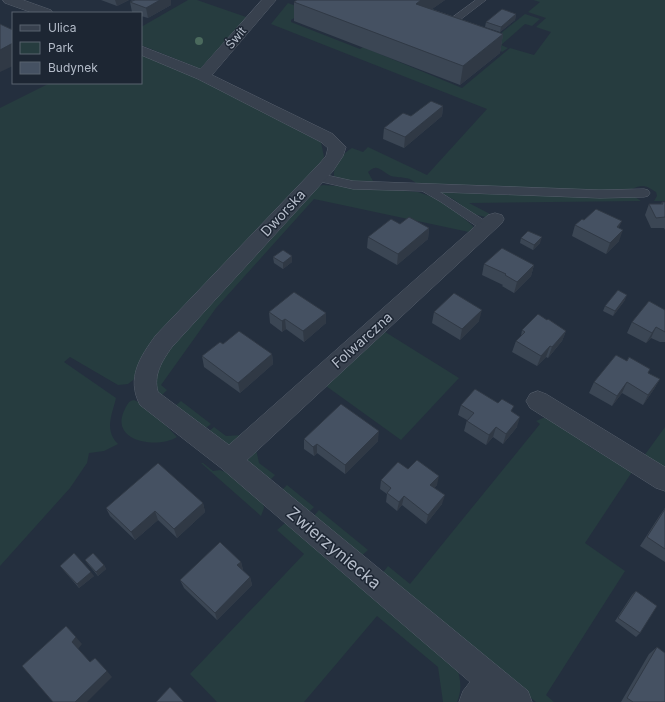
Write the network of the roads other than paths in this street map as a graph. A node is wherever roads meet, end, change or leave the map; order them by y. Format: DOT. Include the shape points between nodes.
graph roads {
  1 [pos="10,0"];
  2 [pos="268,0"];
  3 [pos="482,0"];
  4 [pos="43,12"];
  5 [pos="449,24"];
  6 [pos="142,50"];
  7 [pos="203,76"];
  8 [pos="317,177"];
  9 [pos="421,188"];
  10 [pos="644,193"];
  11 [pos="491,223"];
  12 [pos="148,398"];
  13 [pos="538,401"];
  14 [pos="230,460"];
  15 [pos="665,480"];
  16 [pos="482,691"];
  17 [pos="517,702"];
  1 -- 4 [label="street"];
  2 -- 7 [label="street, Świt"];
  3 -- 5 [label="lane"];
  6 -- 7 [label="street"];
  7 -- 8 [label="street, Dworska" via="334,142 337,152"];
  8 -- 9 [label="lane" via="353,185"];
  8 -- 12 [label="street, Dworska" via="160,346 149,364 145,383"];
  9 -- 10 [label="lane"];
  9 -- 11 [label="lane"];
  11 -- 14 [label="street, Folwarczna"];
  12 -- 14 [label="street, Zwierzyniecka"];
  13 -- 15 [label="street"];
  14 -- 16 [label="street, Zwierzyniecka"];
  16 -- 17 [label="street, Zwierzyniecka"];
}
